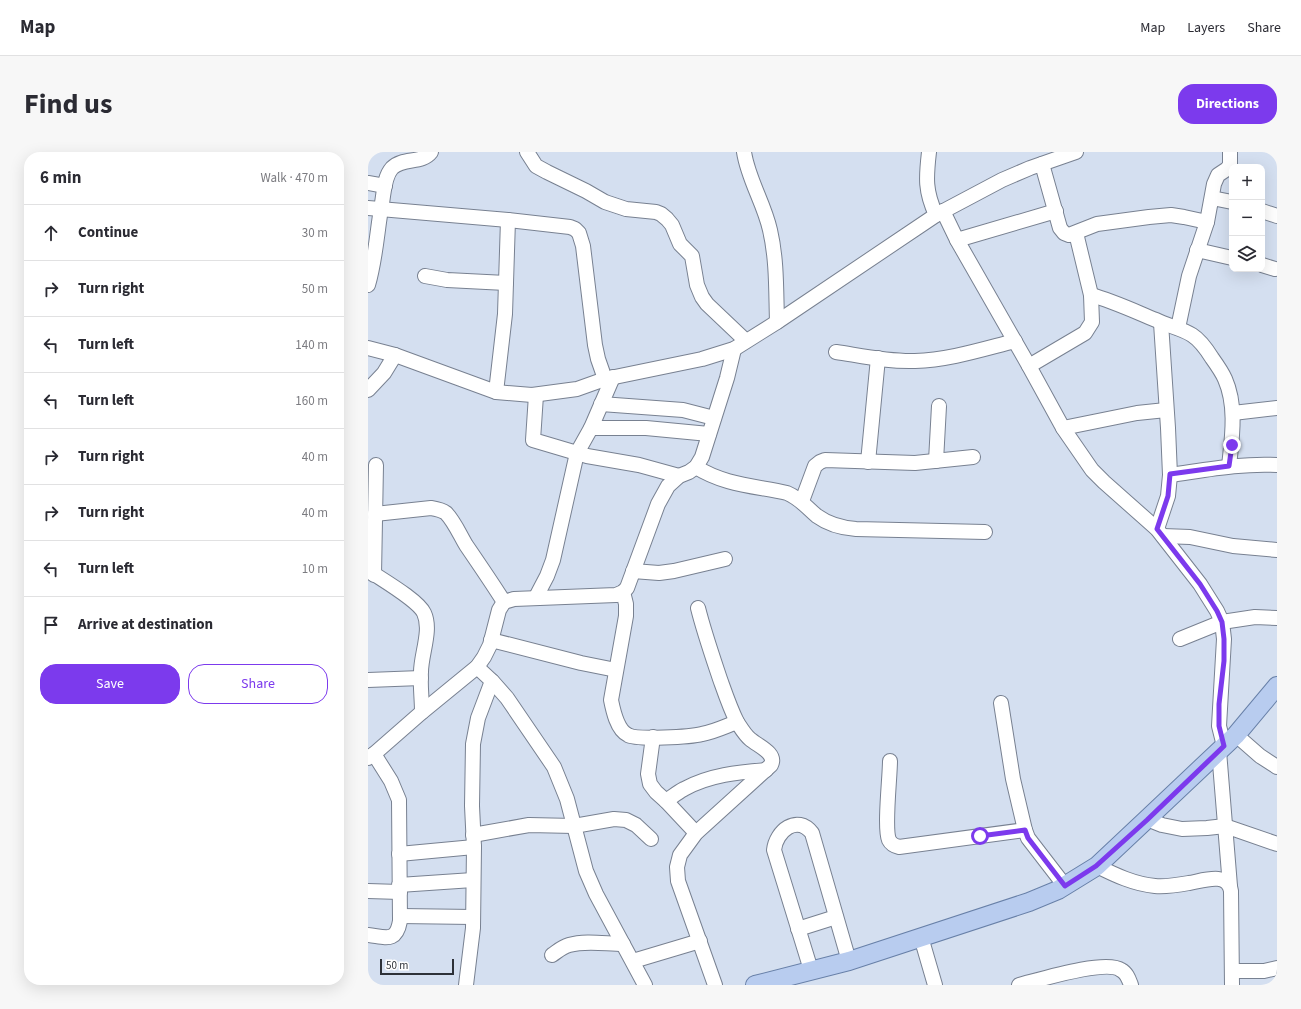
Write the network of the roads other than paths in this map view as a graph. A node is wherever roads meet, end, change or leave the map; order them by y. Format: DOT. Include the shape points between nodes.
graph roads {
  1 [pos="431,152"];
  2 [pos="527,152"];
  3 [pos="744,152"];
  4 [pos="929,152"];
  5 [pos="1076,152"];
  6 [pos="1230,152"];
  7 [pos="1042,164"];
  8 [pos="368,183"];
  9 [pos="385,186"];
  10 [pos="1212,198"];
  11 [pos="1229,201"];
  12 [pos="375,208"];
  13 [pos="1056,211"];
  14 [pos="1265,212"];
  15 [pos="940,213"];
  16 [pos="1277,216"];
  17 [pos="508,220"];
  18 [pos="1207,222"];
  19 [pos="1076,233"];
  20 [pos="957,240"];
  21 [pos="1197,250"];
  22 [pos="1229,257"];
  23 [pos="425,276"];
  24 [pos="506,284"];
  25 [pos="368,285"];
  26 [pos="1090,295"];
  27 [pos="777,322"];
  28 [pos="1161,323"];
  29 [pos="1178,328"];
  30 [pos="746,341"];
  31 [pos="1015,341"];
  32 [pos="368,348"];
  33 [pos="734,349"];
  34 [pos="836,352"];
  35 [pos="395,355"];
  36 [pos="878,358"];
  37 [pos="1029,366"];
  38 [pos="609,378"];
  39 [pos="368,390"];
  40 [pos="496,392"];
  41 [pos="536,395"];
  42 [pos="601,404"];
  43 [pos="939,406"];
  44 [pos="1277,408"];
  45 [pos="1166,410"];
  46 [pos="1233,413"];
  47 [pos="714,418"];
  48 [pos="591,428"];
  49 [pos="1063,428"];
  50 [pos="709,434"];
  51 [pos="577,454"];
  52 [pos="973,457"];
  53 [pos="936,461"];
  54 [pos="868,462"];
  55 [pos="376,465"];
  56 [pos="1229,466"];
  57 [pos="1277,466"];
  58 [pos="696,467"];
  59 [pos="1170,474"];
  60 [pos="679,476"];
  61 [pos="802,501"];
  62 [pos="375,514"];
  63 [pos="985,532"];
  64 [pos="1160,532"];
  65 [pos="1277,550"];
  66 [pos="725,558"];
  67 [pos="633,571"];
  68 [pos="371,573"];
  69 [pos="623,592"];
  70 [pos="536,597"];
  71 [pos="504,602"];
  72 [pos="698,608"];
  73 [pos="1277,618"];
  74 [pos="1222,622"];
  75 [pos="1180,639"];
  76 [pos="491,640"];
  77 [pos="477,668"];
  78 [pos="616,670"];
  79 [pos="421,678"];
  80 [pos="368,680"];
  81 [pos="492,680"];
  82 [pos="1277,686"];
  83 [pos="1002,703"];
  84 [pos="422,712"];
  85 [pos="737,722"];
  86 [pos="653,737"];
  87 [pos="1226,744"];
  88 [pos="371,756"];
  89 [pos="890,761"];
  90 [pos="1277,767"];
  91 [pos="766,770"];
  92 [pos="666,801"];
  93 [pos="1147,820"];
  94 [pos="574,826"];
  95 [pos="1225,826"];
  96 [pos="1025,830"];
  97 [pos="696,833"];
  98 [pos="651,839"];
  99 [pos="474,841"];
  100 [pos="1277,844"];
  101 [pos="399,854"];
  102 [pos="1096,866"];
  103 [pos="474,880"];
  104 [pos="1065,886"];
  105 [pos="1230,886"];
  106 [pos="400,889"];
  107 [pos="368,891"];
  108 [pos="400,916"];
  109 [pos="473,916"];
  110 [pos="836,917"];
  111 [pos="798,929"];
  112 [pos="368,935"];
  113 [pos="920,937"];
  114 [pos="700,942"];
  115 [pos="623,944"];
  116 [pos="552,955"];
  117 [pos="633,961"];
  118 [pos="849,961"];
  119 [pos="1277,968"];
  120 [pos="811,970"];
  121 [pos="1232,978"];
  122 [pos="466,985"];
  123 [pos="645,985"];
  124 [pos="716,985"];
  125 [pos="755,985"];
  126 [pos="935,985"];
  127 [pos="1019,985"];
  128 [pos="1131,985"];
  1 -- 9 [label="street" via="422,159 396,165 389,173"];
  2 -- 30 [label="street" via="536,166 605,202 626,209 656,212 667,219 680,244 692,256 697,285 706,304"];
  3 -- 27 [label="street" via="747,168 772,237"];
  4 -- 15 [label="street" via="927,187 932,205"];
  5 -- 7 [label="street"];
  6 -- 10 [label="street" via="1230,165 1216,178"];
  7 -- 13 [label="street"];
  7 -- 15 [label="street" via="1002,180"];
  8 -- 9 [label="street"];
  9 -- 12 [label="street"];
  10 -- 11 [label="street"];
  10 -- 18 [label="street"];
  12 -- 17 [label="street"];
  12 -- 25 [label="street" via="371,276"];
  13 -- 19 [label="street" via="1060,228 1064,233"];
  13 -- 20 [label="street"];
  14 -- 16 [label="street"];
  15 -- 20 [label="street"];
  15 -- 27 [label="street"];
  17 -- 24 [label="street"];
  17 -- 38 [label="street" via="570,227 579,233 583,246 595,345 598,359"];
  18 -- 19 [label="street" via="1177,216 1149,217 1097,224"];
  18 -- 21 [label="street"];
  19 -- 26 [label="street"];
  20 -- 31 [label="street"];
  21 -- 22 [label="street"];
  21 -- 29 [label="street"];
  23 -- 24 [label="street"];
  24 -- 40 [label="street"];
  26 -- 28 [label="street" via="1121,305"];
  26 -- 37 [label="street" via="1092,322 1085,333"];
  27 -- 30 [label="street"];
  28 -- 29 [label="street"];
  28 -- 45 [label="street"];
  29 -- 46 [label="street" via="1193,336 1207,350 1218,367 1225,379"];
  30 -- 33 [label="street"];
  31 -- 36 [label="street" via="934,360"];
  31 -- 37 [label="street"];
  32 -- 35 [label="street"];
  33 -- 38 [label="street" via="702,359"];
  33 -- 47 [label="street"];
  34 -- 36 [label="street"];
  35 -- 39 [label="street" via="384,373"];
  35 -- 40 [label="street"];
  36 -- 54 [label="street"];
  37 -- 49 [label="street"];
  38 -- 41 [label="street" via="577,389"];
  38 -- 42 [label="street"];
  40 -- 41 [label="street"];
  41 -- 51 [label="street" via="533,440"];
  42 -- 47 [label="street" via="683,410"];
  42 -- 48 [label="street"];
  43 -- 53 [label="street"];
  44 -- 46 [label="street"];
  45 -- 49 [label="street" via="1137,413"];
  45 -- 59 [label="street"];
  46 -- 56 [label="street"];
  47 -- 50 [label="street"];
  48 -- 50 [label="street" via="646,428"];
  48 -- 51 [label="street"];
  49 -- 64 [label="street" via="1092,470"];
  50 -- 58 [label="street"];
  51 -- 60 [label="street" via="639,465"];
  51 -- 70 [label="street" via="553,560"];
  52 -- 53 [label="street"];
  53 -- 54 [label="street"];
  54 -- 61 [label="street" via="820,462 815,466"];
  55 -- 62 [label="street"];
  56 -- 57 [label="street"];
  56 -- 59 [label="street"];
  58 -- 60 [label="street"];
  58 -- 61 [label="street" via="722,480 787,493"];
  59 -- 64 [label="street"];
  60 -- 67 [label="street" via="668,486 658,504"];
  61 -- 63 [label="street" via="818,516 845,528"];
  62 -- 68 [label="street"];
  62 -- 71 [label="street" via="431,508 444,512"];
  64 -- 65 [label="street" via="1233,546"];
  64 -- 74 [label="street" via="1200,584"];
  66 -- 67 [label="street" via="674,571"];
  67 -- 69 [label="street"];
  68 -- 79 [label="street" via="405,595 424,613 426,635"];
  69 -- 70 [label="street" via="616,595"];
  69 -- 78 [label="street" via="626,616"];
  70 -- 71 [label="street"];
  71 -- 76 [label="street"];
  72 -- 85 [label="street" via="708,646"];
  73 -- 74 [label="street" via="1255,617"];
  74 -- 75 [label="street"];
  74 -- 87 [label="street" via="1224,661 1219,726"];
  76 -- 77 [label="street"];
  76 -- 78 [label="street"];
  77 -- 81 [label="street"];
  77 -- 84 [label="street"];
  78 -- 86 [label="street" via="611,700 617,722 629,736"];
  79 -- 80 [label="street"];
  79 -- 84 [label="street"];
  81 -- 94 [label="street" via="554,767"];
  81 -- 99 [label="street" via="478,718 473,744"];
  82 -- 87 [label="main road"];
  83 -- 96 [label="street" via="1013,779"];
  84 -- 88 [label="street"];
  85 -- 86 [label="street" via="704,734"];
  85 -- 91 [label="street" via="749,739 772,757 773,761"];
  86 -- 92 [label="street" via="648,774 650,784"];
  87 -- 90 [label="street" via="1260,756"];
  87 -- 93 [label="main road"];
  87 -- 95 [label="street"];
  88 -- 101 [label="street" via="391,781 398,800"];
  89 -- 96 [label="street" via="887,825 890,842 894,845 899,847"];
  91 -- 92 [label="street" via="722,775 684,789"];
  91 -- 97 [label="street"];
  92 -- 97 [label="street"];
  93 -- 95 [label="street" via="1182,829"];
  93 -- 102 [label="main road"];
  94 -- 98 [label="street" via="614,819 626,820 636,824"];
  94 -- 99 [label="street" via="529,825 496,830"];
  94 -- 115 [label="street" via="586,871"];
  95 -- 100 [label="street"];
  95 -- 105 [label="street"];
  96 -- 104 [label="street" via="1028,838"];
  97 -- 114 [label="street" via="680,855 677,867 678,881"];
  99 -- 101 [label="street"];
  99 -- 103 [label="street"];
  101 -- 106 [label="street"];
  102 -- 104 [label="main road"];
  102 -- 105 [label="street" via="1129,880 1156,886 1190,883 1210,878 1220,879"];
  103 -- 106 [label="street"];
  103 -- 109 [label="street"];
  104 -- 113 [label="main road" via="1029,902"];
  105 -- 121 [label="street"];
  106 -- 107 [label="street"];
  106 -- 108 [label="street"];
  108 -- 109 [label="street"];
  108 -- 112 [label="street" via="395,935"];
  109 -- 122 [label="street"];
  110 -- 111 [label="street"];
  110 -- 111 [label="street" via="812,832 807,826 790,826 778,836 774,850"];
  110 -- 118 [label="street"];
  111 -- 120 [label="street"];
  113 -- 118 [label="main road"];
  113 -- 126 [label="street"];
  114 -- 117 [label="street"];
  114 -- 124 [label="street"];
  115 -- 116 [label="street" via="569,945"];
  115 -- 117 [label="street"];
  117 -- 123 [label="street"];
  118 -- 120 [label="main road"];
  119 -- 121 [label="street"];
  120 -- 125 [label="main road"];
  127 -- 128 [label="street" via="1062,974 1112,966 1127,975"];
}
